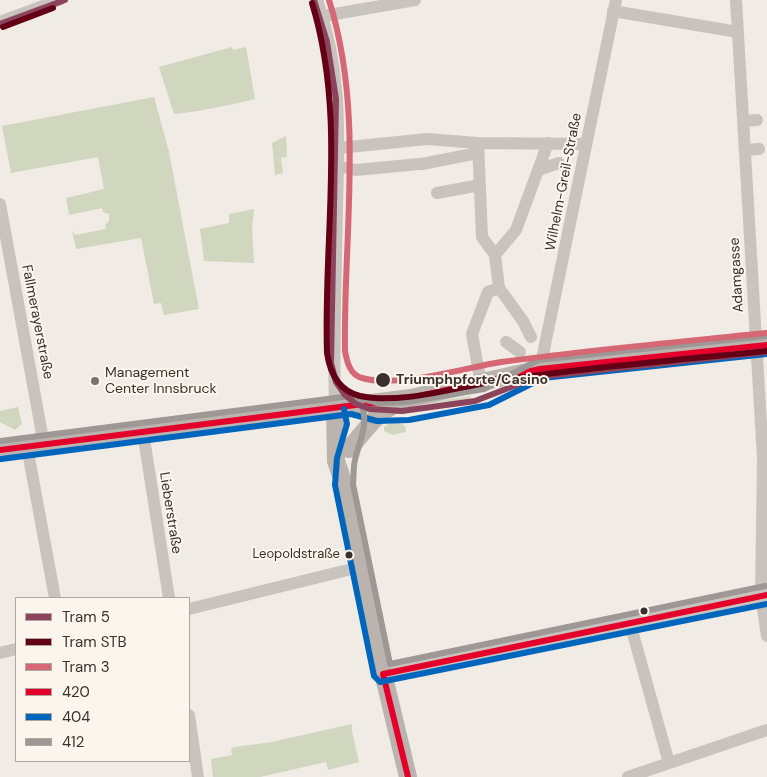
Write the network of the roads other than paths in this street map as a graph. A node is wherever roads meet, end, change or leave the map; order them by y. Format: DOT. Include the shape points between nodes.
graph roads {
  1 [pos="58,0"];
  2 [pos="317,0"];
  3 [pos="415,0"];
  4 [pos="736,0"];
  5 [pos="615,6"];
  6 [pos="323,16"];
  7 [pos="0,22"];
  8 [pos="738,32"];
  9 [pos="743,120"];
  10 [pos="757,120"];
  11 [pos="548,143"];
  12 [pos="586,144"];
  13 [pos="339,148"];
  14 [pos="478,148"];
  15 [pos="759,149"];
  16 [pos="745,150"];
  17 [pos="559,163"];
  18 [pos="338,166"];
  19 [pos="538,170"];
  20 [pos="480,185"];
  21 [pos="437,193"];
  22 [pos="527,199"];
  23 [pos="0,204"];
  24 [pos="532,211"];
  25 [pos="3,236"];
  26 [pos="495,255"];
  27 [pos="499,288"];
  28 [pos="531,337"];
  29 [pos="506,342"];
  30 [pos="762,345"];
  31 [pos="520,352"];
  32 [pos="540,369"];
  33 [pos="481,383"];
  34 [pos="411,398"];
  35 [pos="343,406"];
  36 [pos="143,432"];
  37 [pos="36,446"];
  38 [pos="349,449"];
  39 [pos="0,450"];
  40 [pos="344,484"];
  41 [pos="360,567"];
  42 [pos="764,595"];
  43 [pos="55,597"];
  44 [pos="169,597"];
  45 [pos="190,609"];
  46 [pos="630,623"];
  47 [pos="767,636"];
  48 [pos="15,649"];
  49 [pos="0,653"];
  50 [pos="383,674"];
  51 [pos="190,722"];
  52 [pos="767,730"];
  53 [pos="669,763"];
  54 [pos="647,774"];
  55 [pos="198,777"];
  56 [pos="408,777"];
  57 [pos="628,777"];
  1 -- 7 [label="street"];
  2 -- 6 [label="street"];
  3 -- 6 [label="street"];
  4 -- 8 [label="street, Adamgasse"];
  5 -- 8 [label="street"];
  5 -- 12 [label="street, Wilhelm-Greil-Straße"];
  6 -- 13 [label="street" via="338,90"];
  8 -- 9 [label="street, Adamgasse"];
  9 -- 10 [label="street"];
  9 -- 16 [label="street, Adamgasse"];
  11 -- 12 [label="street"];
  11 -- 14 [label="street" via="503,138"];
  11 -- 19 [label="street"];
  12 -- 32 [label="street, Wilhelm-Greil-Straße"];
  13 -- 14 [label="street" via="433,142"];
  13 -- 18 [label="street"];
  14 -- 18 [label="street" via="424,163 356,170"];
  14 -- 20 [label="street"];
  15 -- 16 [label="street"];
  16 -- 30 [label="street, Adamgasse"];
  17 -- 19 [label="street"];
  18 -- 35 [label="street" via="334,355"];
  19 -- 22 [label="street"];
  20 -- 21 [label="street"];
  20 -- 26 [label="street" via="482,237"];
  22 -- 24 [label="street"];
  22 -- 26 [label="street" via="516,230"];
  23 -- 25 [label="street, Fallmerayerstraße"];
  25 -- 37 [label="street, Fallmerayerstraße"];
  26 -- 27 [label="street"];
  27 -- 28 [label="street"];
  27 -- 33 [label="street" via="488,292 472,334"];
  29 -- 31 [label="street"];
  30 -- 32 [label="street"];
  30 -- 42 [label="street, Adamgasse"];
  32 -- 33 [label="street"];
  33 -- 34 [label="street"];
  34 -- 35 [label="street"];
  34 -- 38 [label="street" via="379,415"];
  35 -- 36 [label="street"];
  35 -- 38 [label="street" via="354,410 356,427"];
  35 -- 40 [label="street" via="336,462"];
  36 -- 37 [label="street"];
  36 -- 44 [label="street, Lieberstraße"];
  37 -- 39 [label="street"];
  37 -- 43 [label="street, Fallmerayerstraße"];
  38 -- 40 [label="street"];
  40 -- 41 [label="street"];
  41 -- 45 [label="street"];
  41 -- 50 [label="street"];
  42 -- 46 [label="street"];
  42 -- 47 [label="street, Adamgasse"];
  46 -- 50 [label="street"];
  46 -- 53 [label="street"];
  48 -- 49 [label="street"];
  50 -- 56 [label="street"];
  51 -- 55 [label="street"];
  52 -- 53 [label="street"];
  53 -- 54 [label="street"];
  54 -- 57 [label="street"];
}
